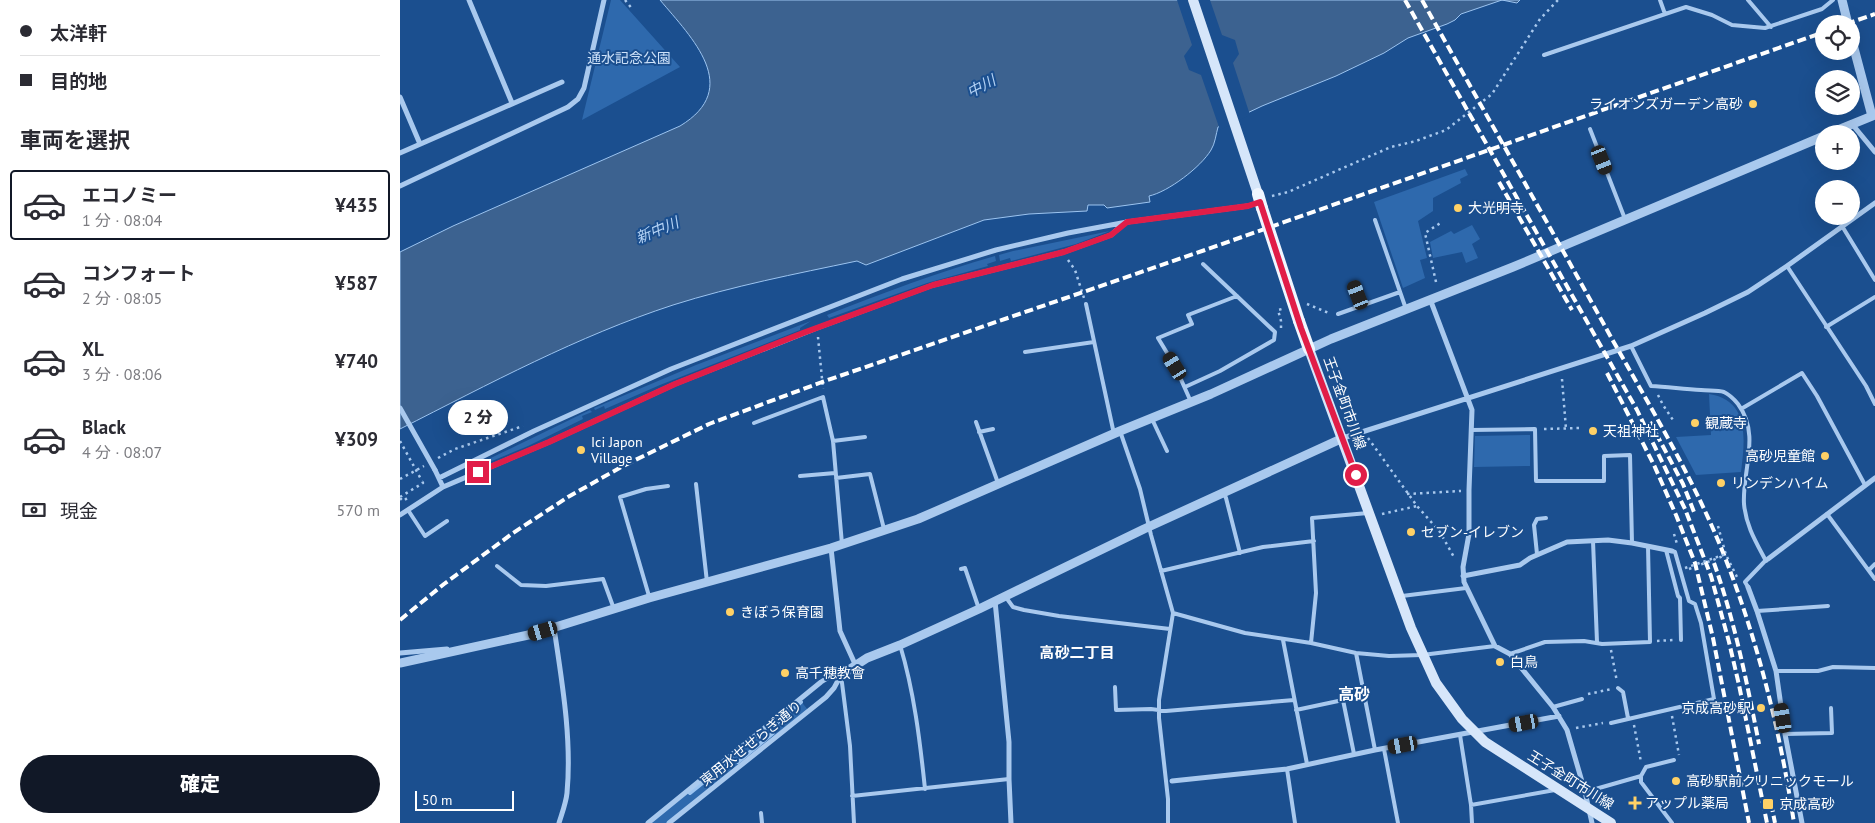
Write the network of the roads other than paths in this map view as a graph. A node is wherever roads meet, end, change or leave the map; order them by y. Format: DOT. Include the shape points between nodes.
graph roads {
  1 [pos="469,0"];
  2 [pos="604,0"];
  3 [pos="1193,0"];
  4 [pos="1660,0"];
  5 [pos="1748,0"];
  6 [pos="1833,0"];
  7 [pos="1842,0"];
  8 [pos="1665,14"];
  9 [pos="1846,15"];
  10 [pos="1770,27"];
  11 [pos="1544,55"];
  12 [pos="1858,60"];
  13 [pos="562,82"];
  14 [pos="400,97"];
  15 [pos="512,104"];
  16 [pos="1874,116"];
  17 [pos="1852,124"];
  18 [pos="1590,129"];
  19 [pos="1815,140"];
  20 [pos="420,144"];
  21 [pos="1875,152"];
  22 [pos="400,153"];
  23 [pos="400,186"];
  24 [pos="1263,200"];
  25 [pos="1875,202"];
  26 [pos="1625,219"];
  27 [pos="1375,220"];
  28 [pos="1127,222"];
  29 [pos="1842,226"];
  30 [pos="1203,264"];
  31 [pos="1787,266"];
  32 [pos="1875,280"];
  33 [pos="1354,285"];
  34 [pos="1400,292"];
  35 [pos="1237,296"];
  36 [pos="1875,297"];
  37 [pos="1430,299"];
  38 [pos="1086,304"];
  39 [pos="1362,306"];
  40 [pos="1406,309"];
  41 [pos="1338,314"];
  42 [pos="1826,327"];
  43 [pos="1094,342"];
  44 [pos="1631,346"];
  45 [pos="1309,349"];
  46 [pos="1025,352"];
  47 [pos="1185,387"];
  48 [pos="1468,399"];
  49 [pos="1191,402"];
  50 [pos="1875,404"];
  51 [pos="400,408"];
  52 [pos="1741,408"];
  53 [pos="1152,418"];
  54 [pos="976,422"];
  55 [pos="754,423"];
  56 [pos="994,429"];
  57 [pos="1471,430"];
  58 [pos="979,432"];
  59 [pos="1117,433"];
  60 [pos="866,437"];
  61 [pos="1343,438"];
  62 [pos="832,441"];
  63 [pos="1167,451"];
  64 [pos="835,475"];
  65 [pos="800,476"];
  66 [pos="439,478"];
  67 [pos="1875,478"];
  68 [pos="696,484"];
  69 [pos="998,485"];
  70 [pos="1865,485"];
  71 [pos="668,486"];
  72 [pos="443,487"];
  73 [pos="1223,492"];
  74 [pos="408,510"];
  75 [pos="1827,514"];
  76 [pos="400,515"];
  77 [pos="1370,515"];
  78 [pos="1546,518"];
  79 [pos="447,521"];
  80 [pos="1149,527"];
  81 [pos="884,531"];
  82 [pos="1593,541"];
  83 [pos="1314,542"];
  84 [pos="1632,543"];
  85 [pos="842,545"];
  86 [pos="1648,546"];
  87 [pos="831,548"];
  88 [pos="1669,551"];
  89 [pos="1240,552"];
  90 [pos="1537,554"];
  91 [pos="1767,560"];
  92 [pos="1875,564"];
  93 [pos="497,566"];
  94 [pos="961,569"];
  95 [pos="1869,570"];
  96 [pos="1161,571"];
  97 [pos="1463,576"];
  98 [pos="1875,579"];
  99 [pos="707,582"];
  100 [pos="1748,587"];
  101 [pos="1466,588"];
  102 [pos="1005,596"];
  103 [pos="1399,596"];
  104 [pos="650,598"];
  105 [pos="995,601"];
  106 [pos="1828,606"];
  107 [pos="614,609"];
  108 [pos="979,610"];
  109 [pos="1757,610"];
  110 [pos="1173,613"];
  111 [pos="554,628"];
  112 [pos="1170,629"];
  113 [pos="1283,640"];
  114 [pos="1682,640"];
  115 [pos="1597,642"];
  116 [pos="1311,643"];
  117 [pos="900,645"];
  118 [pos="1495,646"];
  119 [pos="464,649"];
  120 [pos="400,652"];
  121 [pos="1356,653"];
  122 [pos="1510,654"];
  123 [pos="1422,655"];
  124 [pos="400,663"];
  125 [pos="855,664"];
  126 [pos="1875,668"];
  127 [pos="1776,671"];
  128 [pos="841,674"];
  129 [pos="1115,688"];
  130 [pos="1618,688"];
  131 [pos="1582,699"];
  132 [pos="1294,700"];
  133 [pos="1553,707"];
  134 [pos="1830,708"];
  135 [pos="1158,709"];
  136 [pos="1296,710"];
  137 [pos="1559,716"];
  138 [pos="1630,718"];
  139 [pos="1611,723"];
  140 [pos="1474,732"];
  141 [pos="1785,734"];
  142 [pos="1460,735"];
  143 [pos="1384,749"];
  144 [pos="1375,750"];
  145 [pos="1354,754"];
  146 [pos="1674,760"];
  147 [pos="1307,764"];
  148 [pos="1287,769"];
  149 [pos="1641,776"];
  150 [pos="1008,779"];
  151 [pos="1169,781"];
  152 [pos="925,789"];
  153 [pos="1558,789"];
  154 [pos="1585,792"];
  155 [pos="852,796"];
  156 [pos="1471,805"];
  157 [pos="1588,809"];
  158 [pos="762,813"];
  159 [pos="559,823"];
  160 [pos="648,823"];
  161 [pos="669,823"];
  162 [pos="762,823"];
  163 [pos="854,823"];
  164 [pos="1011,823"];
  165 [pos="1168,823"];
  166 [pos="1295,823"];
  167 [pos="1398,823"];
  168 [pos="1472,823"];
  169 [pos="1592,823"];
  170 [pos="1611,823"];
  171 [pos="1672,823"];
  172 [pos="1802,823"];
  1 -- 15 [label="street"];
  2 -- 23 [label="street" via="584,88 578,99 568,107"];
  3 -- 24 [label="main road, 王子金町市川線"];
  4 -- 8 [label="lane"];
  5 -- 10 [label="lane"];
  6 -- 10 [label="lane" via="1822,9"];
  7 -- 9 [label="street"];
  8 -- 10 [label="lane" via="1686,8 1732,25"];
  8 -- 11 [label="lane"];
  12 -- 16 [label="street"];
  13 -- 15 [label="street"];
  14 -- 20 [label="street"];
  15 -- 20 [label="street"];
  16 -- 17 [label="street"];
  17 -- 21 [label="street"];
  18 -- 26 [label="lane"];
  19 -- 26 [label="street"];
  20 -- 22 [label="street"];
  24 -- 28 [label="street" via="1248,206"];
  24 -- 45 [label="main road, 王子金町市川線, bridge"];
  25 -- 29 [label="street"];
  26 -- 37 [label="street"];
  27 -- 34 [label="lane"];
  28 -- 66 [label="street" via="1016,244 902,279 671,369 534,430"];
  28 -- 72 [label="street" via="1111,235 1064,252 933,285 817,328 675,384"];
  29 -- 31 [label="street"];
  29 -- 32 [label="lane"];
  30 -- 35 [label="lane"];
  31 -- 42 [label="lane"];
  31 -- 44 [label="street" via="1706,314"];
  33 -- 39 [label="lane"];
  34 -- 39 [label="lane"];
  34 -- 40 [label="lane"];
  35 -- 47 [label="lane" via="1188,316 1192,324 1158,338"];
  35 -- 47 [label="lane" via="1275,332 1274,340"];
  36 -- 42 [label="lane"];
  37 -- 40 [label="street"];
  37 -- 48 [label="street"];
  38 -- 43 [label="lane"];
  39 -- 41 [label="lane"];
  40 -- 45 [label="street"];
  42 -- 50 [label="lane"];
  43 -- 46 [label="lane"];
  43 -- 59 [label="lane"];
  44 -- 48 [label="street"];
  44 -- 52 [label="lane" via="1651,386 1722,391"];
  45 -- 49 [label="street"];
  45 -- 61 [label="main road, 王子金町市川線"];
  47 -- 49 [label="lane"];
  48 -- 57 [label="street" via="1472,410"];
  48 -- 61 [label="street"];
  49 -- 53 [label="street"];
  51 -- 66 [label="street, bridge"];
  52 -- 70 [label="lane" via="1802,373"];
  52 -- 91 [label="lane" via="1750,431 1744,502 1746,514 1750,532"];
  53 -- 59 [label="street"];
  53 -- 63 [label="lane"];
  54 -- 58 [label="lane"];
  55 -- 62 [label="lane" via="823,397"];
  56 -- 58 [label="lane"];
  57 -- 84 [label="lane" via="1535,429 1536,481 1604,481 1604,456 1630,455"];
  57 -- 97 [label="street" via="1469,534"];
  58 -- 69 [label="lane"];
  59 -- 69 [label="street"];
  59 -- 80 [label="lane" via="1140,489"];
  60 -- 62 [label="lane"];
  61 -- 73 [label="street"];
  61 -- 77 [label="main road, 王子金町市川線"];
  62 -- 64 [label="lane"];
  64 -- 65 [label="lane"];
  64 -- 81 [label="lane" via="870,474"];
  64 -- 85 [label="lane"];
  66 -- 72 [label="street"];
  67 -- 70 [label="street"];
  68 -- 99 [label="lane"];
  69 -- 81 [label="street" via="918,520"];
  70 -- 75 [label="street"];
  71 -- 104 [label="lane" via="620,497"];
  72 -- 74 [label="street"];
  73 -- 80 [label="street"];
  73 -- 89 [label="lane"];
  74 -- 76 [label="street"];
  74 -- 79 [label="lane" via="426,536"];
  75 -- 91 [label="street"];
  75 -- 95 [label="lane"];
  77 -- 83 [label="lane" via="1312,518"];
  77 -- 103 [label="main road, 王子金町市川線"];
  78 -- 90 [label="lane" via="1537,519 1534,525"];
  80 -- 96 [label="lane"];
  80 -- 102 [label="street"];
  81 -- 85 [label="street"];
  82 -- 84 [label="street"];
  82 -- 90 [label="street" via="1567,542"];
  82 -- 115 [label="lane"];
  83 -- 89 [label="lane"];
  83 -- 116 [label="lane" via="1316,593"];
  84 -- 86 [label="street"];
  85 -- 87 [label="street"];
  86 -- 88 [label="street"];
  86 -- 115 [label="lane" via="1650,642"];
  87 -- 99 [label="street"];
  87 -- 125 [label="street" via="840,631"];
  88 -- 114 [label="lane" via="1680,598"];
  88 -- 138 [label="lane" via="1675,552 1689,601 1695,604 1701,623 1714,700"];
  89 -- 96 [label="lane"];
  90 -- 97 [label="street" via="1520,566"];
  91 -- 100 [label="lane" via="1745,582"];
  92 -- 95 [label="lane"];
  93 -- 107 [label="lane" via="521,585 546,586 603,579"];
  94 -- 108 [label="lane" via="965,568"];
  95 -- 98 [label="lane"];
  96 -- 110 [label="lane"];
  97 -- 101 [label="street"];
  99 -- 104 [label="street"];
  100 -- 109 [label="street"];
  101 -- 103 [label="lane"];
  101 -- 118 [label="street"];
  102 -- 105 [label="street"];
  102 -- 112 [label="lane" via="1013,607 1024,610"];
  103 -- 123 [label="main road, 王子金町市川線"];
  104 -- 107 [label="street"];
  105 -- 108 [label="street"];
  105 -- 150 [label="street" via="1009,742"];
  106 -- 109 [label="lane"];
  107 -- 111 [label="street"];
  108 -- 117 [label="street"];
  109 -- 127 [label="street"];
  110 -- 112 [label="lane"];
  110 -- 113 [label="lane"];
  111 -- 119 [label="street"];
  111 -- 159 [label="street" via="568,754 567,794"];
  112 -- 135 [label="lane"];
  113 -- 116 [label="lane"];
  113 -- 132 [label="lane"];
  115 -- 122 [label="lane" via="1545,642"];
  116 -- 121 [label="lane"];
  117 -- 125 [label="street"];
  117 -- 152 [label="lane" via="906,662"];
  118 -- 122 [label="street"];
  118 -- 123 [label="lane"];
  119 -- 120 [label="street"];
  119 -- 124 [label="street"];
  121 -- 123 [label="lane"];
  121 -- 144 [label="lane"];
  122 -- 133 [label="street"];
  123 -- 140 [label="main road, 王子金町市川線" via="1447,700"];
  125 -- 128 [label="street"];
  126 -- 127 [label="lane"];
  127 -- 141 [label="street"];
  128 -- 155 [label="lane"];
  128 -- 160 [label="street" via="821,682"];
  128 -- 161 [label="street, 東用水せせらぎ通り" via="826,697"];
  129 -- 135 [label="lane" via="1116,710"];
  130 -- 138 [label="lane" via="1623,692"];
  131 -- 133 [label="lane"];
  132 -- 135 [label="lane" via="1166,711"];
  132 -- 136 [label="lane"];
  133 -- 137 [label="street"];
  134 -- 141 [label="lane" via="1832,732"];
  135 -- 151 [label="lane"];
  136 -- 145 [label="lane" via="1343,700"];
  136 -- 147 [label="lane"];
  137 -- 140 [label="street"];
  137 -- 154 [label="street" via="1567,730"];
  138 -- 139 [label="lane"];
  140 -- 142 [label="street"];
  140 -- 153 [label="main road, 王子金町市川線" via="1496,751"];
  141 -- 172 [label="street"];
  142 -- 143 [label="street"];
  142 -- 156 [label="lane"];
  143 -- 144 [label="street"];
  143 -- 167 [label="lane"];
  144 -- 145 [label="street"];
  145 -- 147 [label="street"];
  146 -- 149 [label="lane" via="1646,767"];
  147 -- 148 [label="street"];
  148 -- 151 [label="street"];
  148 -- 166 [label="lane"];
  149 -- 154 [label="lane"];
  149 -- 171 [label="lane" via="1641,782"];
  150 -- 152 [label="lane"];
  150 -- 164 [label="street"];
  151 -- 165 [label="lane"];
  152 -- 155 [label="lane"];
  153 -- 156 [label="lane"];
  153 -- 157 [label="main road, 王子金町市川線"];
  154 -- 157 [label="street"];
  155 -- 163 [label="lane"];
  156 -- 168 [label="lane"];
  157 -- 169 [label="street"];
  157 -- 170 [label="main road, 王子金町市川線"];
  158 -- 162 [label="lane"];
}
